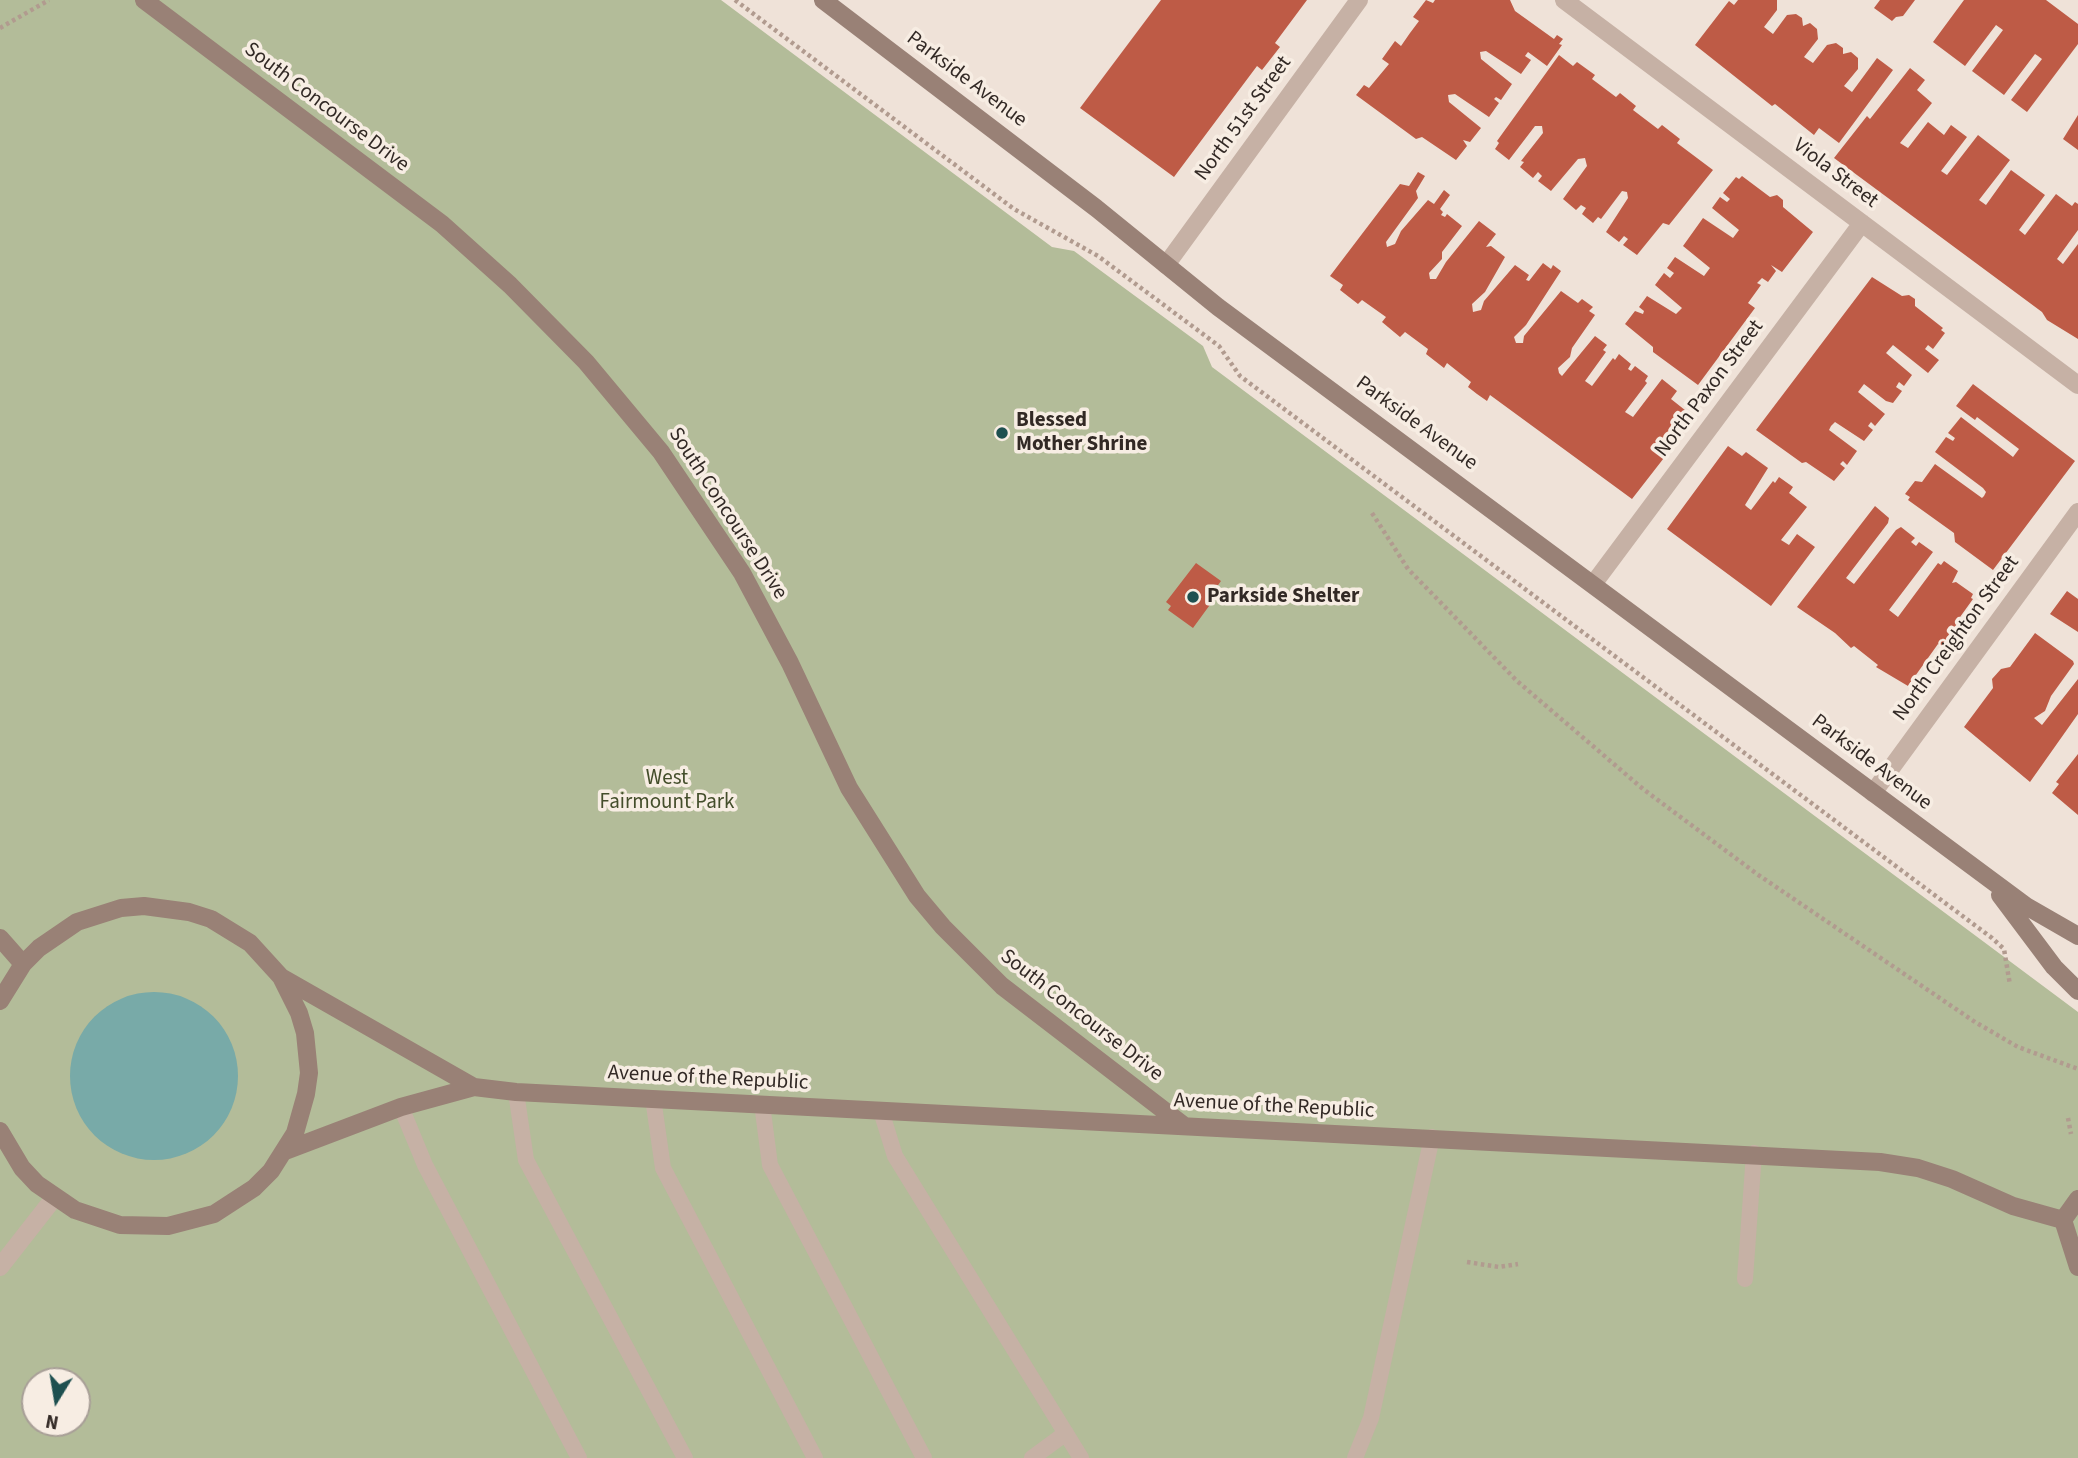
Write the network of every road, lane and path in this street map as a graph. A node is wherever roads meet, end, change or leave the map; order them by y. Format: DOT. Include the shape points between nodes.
graph roads {
  1 [pos="49,0"];
  2 [pos="144,0"];
  3 [pos="736,0"];
  4 [pos="1359,0"];
  5 [pos="1564,0"];
  6 [pos="828,2"];
  7 [pos="0,28"];
  8 [pos="1863,223"];
  9 [pos="1166,265"];
  10 [pos="2078,385"];
  11 [pos="2078,512"];
  12 [pos="1372,513"];
  13 [pos="1594,583"];
  14 [pos="1873,793"];
  15 [pos="1988,878"];
  16 [pos="2078,936"];
  17 [pos="0,938"];
  18 [pos="23,964"];
  19 [pos="281,977"];
  20 [pos="2010,985"];
  21 [pos="2078,991"];
  22 [pos="0,1001"];
  23 [pos="2078,1069"];
  24 [pos="474,1087"];
  25 [pos="516,1092"];
  26 [pos="653,1098"];
  27 [pos="762,1104"];
  28 [pos="401,1107"];
  29 [pos="881,1111"];
  30 [pos="2068,1118"];
  31 [pos="1183,1125"];
  32 [pos="0,1132"];
  33 [pos="2071,1134"];
  34 [pos="1432,1137"];
  35 [pos="285,1151"];
  36 [pos="1754,1153"];
  37 [pos="54,1198"];
  38 [pos="2078,1199"];
  39 [pos="2063,1220"];
  40 [pos="1467,1262"];
  41 [pos="1518,1264"];
  42 [pos="0,1267"];
  43 [pos="2078,1267"];
  44 [pos="1745,1279"];
  45 [pos="1066,1433"];
  46 [pos="579,1458"];
  47 [pos="685,1458"];
  48 [pos="815,1458"];
  49 [pos="924,1458"];
  50 [pos="1032,1458"];
  51 [pos="1081,1458"];
  52 [pos="1355,1458"];
  1 -- 7 [label="path"];
  2 -- 31 [label="street, South Concourse Drive" via="442,224 586,362 661,452 742,573 849,788 917,896 1010,993"];
  3 -- 20 [label="path" via="1014,209 1098,256 1219,346 1240,376 1992,938 2004,949"];
  4 -- 9 [label="street, North 51st Street"];
  5 -- 8 [label="street, Viola Street"];
  6 -- 9 [label="street, Parkside Avenue"];
  8 -- 10 [label="street, Viola Street"];
  8 -- 13 [label="street, North Paxon Street"];
  9 -- 13 [label="street, Parkside Avenue"];
  11 -- 14 [label="street, North Creighton Street"];
  12 -- 23 [label="path" via="1408,569 1517,681 1643,789 1757,874 1975,1022 2018,1047"];
  13 -- 14 [label="street, Parkside Avenue"];
  14 -- 15 [label="street, Parkside Avenue"];
  15 -- 16 [label="street, Parkside Avenue"];
  15 -- 21 [label="street, Parkside Avenue" via="2054,967"];
  17 -- 18 [label="street"];
  18 -- 19 [label="street, Avenue of the Republic" via="57,933 77,922 144,906 189,912 231,930 250,943"];
  18 -- 22 [label="street, Avenue of the Republic"];
  19 -- 24 [label="street, Avenue of the Republic"];
  19 -- 35 [label="street, Avenue of the Republic" via="299,1013 308,1053 302,1114"];
  24 -- 25 [label="street, Avenue of the Republic"];
  24 -- 28 [label="street, Avenue of the Republic"];
  25 -- 26 [label="street, Avenue of the Republic"];
  25 -- 47 [label="lane" via="526,1160"];
  26 -- 27 [label="street, Avenue of the Republic"];
  26 -- 48 [label="lane" via="663,1168"];
  27 -- 29 [label="street, Avenue of the Republic"];
  27 -- 49 [label="lane" via="770,1166"];
  28 -- 35 [label="street, Avenue of the Republic"];
  28 -- 46 [label="lane" via="425,1165"];
  29 -- 31 [label="street, Avenue of the Republic"];
  29 -- 45 [label="lane" via="895,1156"];
  30 -- 33 [label="path"];
  31 -- 34 [label="street, Avenue of the Republic"];
  32 -- 37 [label="street, Avenue of the Republic" via="22,1168"];
  34 -- 36 [label="street, Avenue of the Republic"];
  34 -- 52 [label="lane" via="1371,1418"];
  35 -- 37 [label="street, Avenue of the Republic" via="235,1202 179,1224 120,1225"];
  36 -- 39 [label="street, Avenue of the Republic" via="1880,1161 1918,1168 2013,1206"];
  36 -- 44 [label="lane"];
  37 -- 42 [label="street"];
  38 -- 39 [label="street"];
  39 -- 43 [label="street"];
  40 -- 41 [label="path" via="1499,1267"];
  45 -- 50 [label="lane"];
  45 -- 51 [label="lane"];
}
